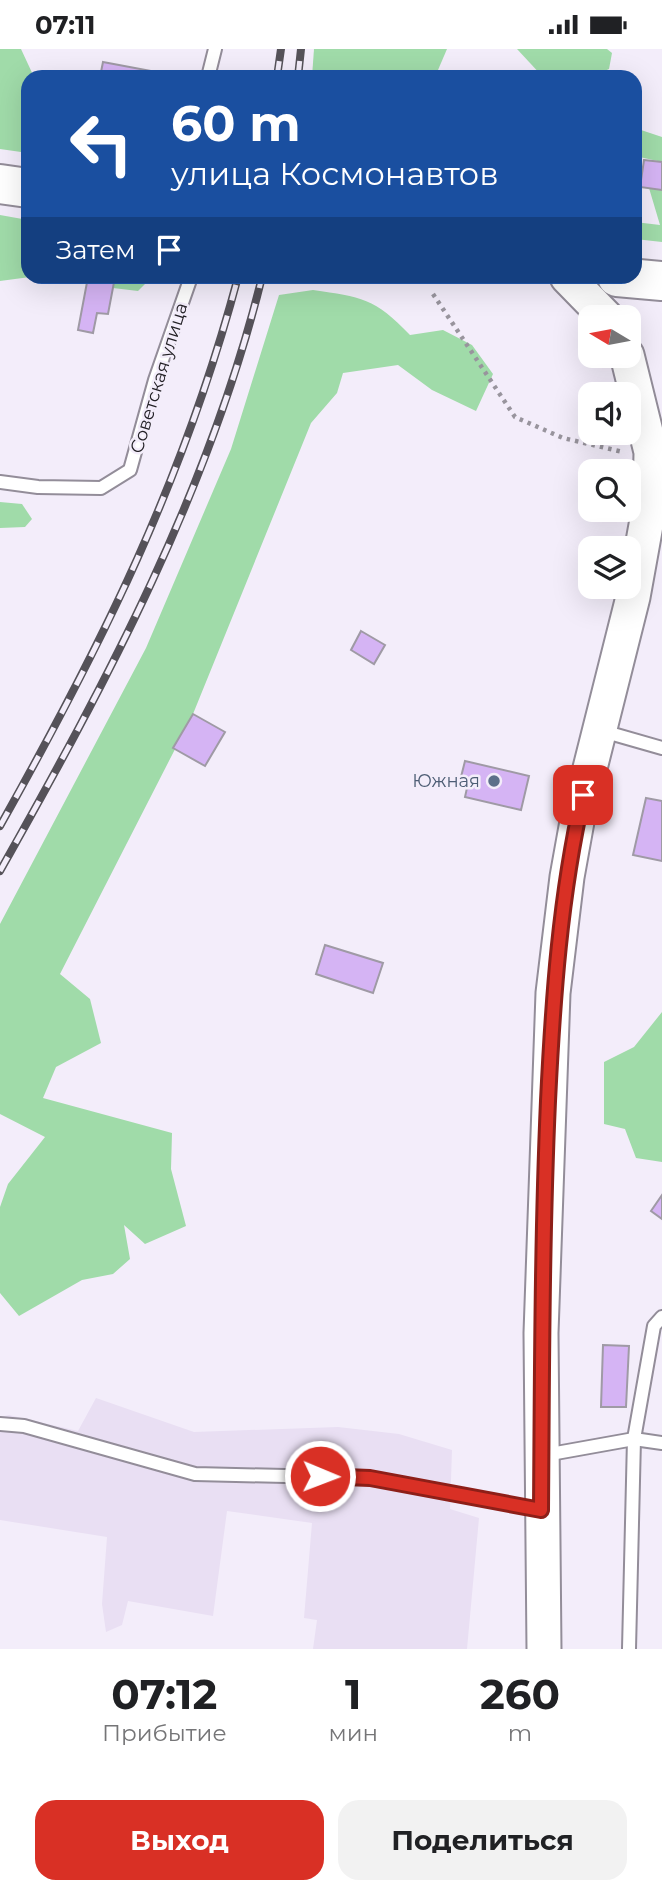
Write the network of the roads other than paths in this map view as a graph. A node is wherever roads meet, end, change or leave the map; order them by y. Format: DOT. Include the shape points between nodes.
graph roads {
  1 [pos="215,49"];
  2 [pos="210,70"];
  3 [pos="0,184"];
  4 [pos="21,187"];
  5 [pos="642,279"];
  6 [pos="662,281"];
  7 [pos="189,284"];
  8 [pos="574,284"];
  9 [pos="594,305"];
  10 [pos="630,368"];
  11 [pos="662,389"];
  12 [pos="651,452"];
  13 [pos="0,482"];
  14 [pos="599,730"];
  15 [pos="662,748"];
  16 [pos="662,1317"];
  17 [pos="0,1424"];
  18 [pos="634,1439"];
  19 [pos="662,1443"];
  20 [pos="541,1455"];
  21 [pos="541,1510"];
  22 [pos="544,1649"];
  23 [pos="629,1649"];
  1 -- 2 [label="lane"];
  3 -- 4 [label="main road"];
  5 -- 6 [label="main road"];
  7 -- 13 [label="lane, Советская улица" via="155,380 131,470 101,488"];
  8 -- 9 [label="street"];
  10 -- 12 [label="street"];
  11 -- 12 [label="street"];
  12 -- 14 [label="street" via="645,546"];
  14 -- 15 [label="lane"];
  14 -- 20 [label="street" via="567,877 554,978 544,1180"];
  16 -- 18 [label="lane" via="654,1326"];
  17 -- 21 [label="lane" via="24,1426 195,1474 370,1478"];
  18 -- 19 [label="lane"];
  18 -- 20 [label="lane"];
  18 -- 23 [label="lane"];
  20 -- 21 [label="street"];
  21 -- 22 [label="street"];
}
